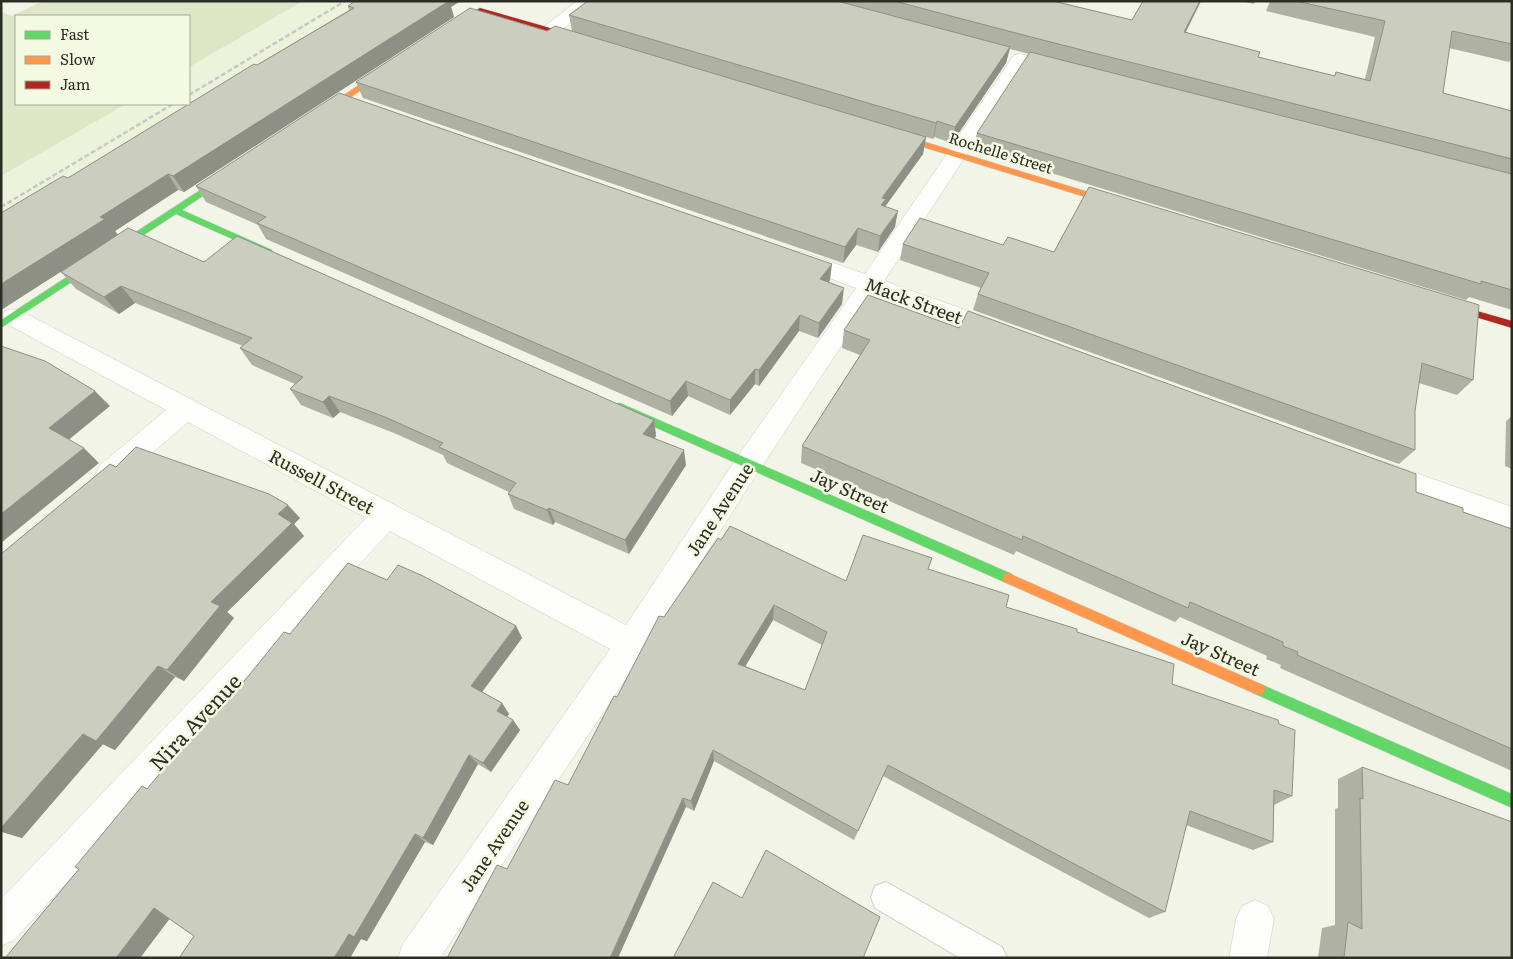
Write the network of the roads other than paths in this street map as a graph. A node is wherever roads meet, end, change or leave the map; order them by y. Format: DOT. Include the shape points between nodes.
graph roads {
  1 [pos="588,1"];
  2 [pos="551,30"];
  3 [pos="440,36"];
  4 [pos="599,44"];
  5 [pos="1020,59"];
  6 [pos="399,62"];
  7 [pos="342,99"];
  8 [pos="371,109"];
  9 [pos="310,120"];
  10 [pos="883,132"];
  11 [pos="958,155"];
  12 [pos="239,168"];
  13 [pos="1130,208"];
  14 [pos="175,210"];
  15 [pos="775,250"];
  16 [pos="284,258"];
  17 [pos="869,284"];
  18 [pos="1435,302"];
  19 [pos="7,321"];
  20 [pos="1512,325"];
  21 [pos="1018,338"];
  22 [pos="611,403"];
  23 [pos="186,409"];
  24 [pos="748,464"];
  25 [pos="1363,465"];
  26 [pos="90,490"];
  27 [pos="387,515"];
  28 [pos="1512,519"];
  29 [pos="631,644"];
  30 [pos="1512,801"];
  31 [pos="886,897"];
  32 [pos="1255,919"];
  33 [pos="1,927"];
  34 [pos="417,958"];
  35 [pos="991,958"];
  36 [pos="1248,958"];
  1 -- 2 [label="street"];
  2 -- 3 [label="street" via="480,10"];
  2 -- 4 [label="street"];
  5 -- 11 [label="street, Jane Avenue"];
  6 -- 7 [label="street"];
  7 -- 8 [label="street"];
  7 -- 9 [label="street"];
  10 -- 11 [label="street, Rochelle Street"];
  11 -- 13 [label="street, Rochelle Street"];
  11 -- 17 [label="street, Jane Avenue"];
  12 -- 14 [label="street"];
  14 -- 16 [label="street"];
  14 -- 19 [label="street"];
  15 -- 17 [label="street, Mack Street"];
  17 -- 21 [label="street, Mack Street"];
  17 -- 24 [label="street, Jane Avenue"];
  18 -- 20 [label="street"];
  19 -- 23 [label="street, Russell Street"];
  22 -- 24 [label="street, Jay Street"];
  23 -- 26 [label="street"];
  23 -- 27 [label="street, Russell Street"];
  24 -- 29 [label="street, Jane Avenue"];
  24 -- 30 [label="street, Jay Street"];
  25 -- 28 [label="street"];
  27 -- 29 [label="street, Russell Street"];
  27 -- 33 [label="street, Nira Avenue"];
  29 -- 34 [label="street, Jane Avenue"];
  31 -- 35 [label="lane"];
  32 -- 36 [label="street"];
}
